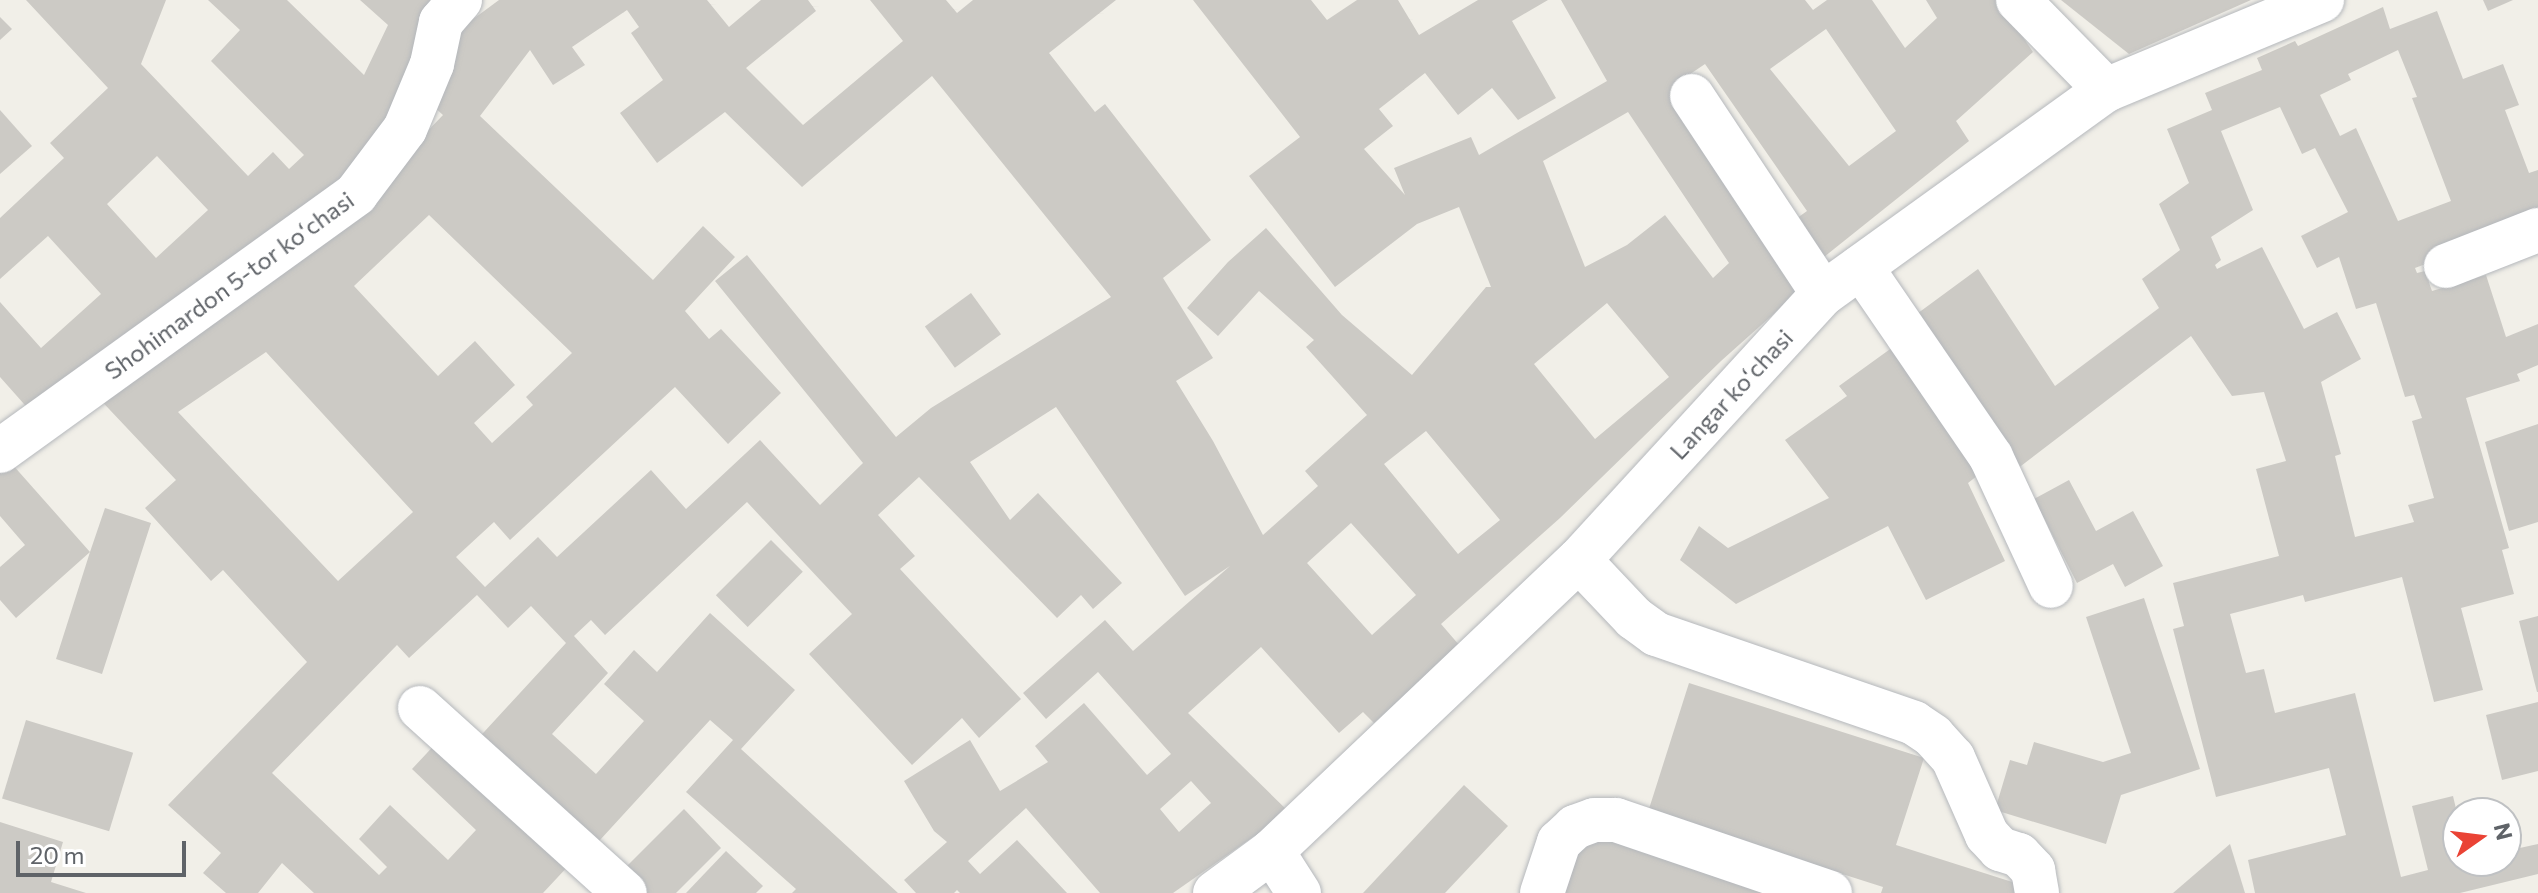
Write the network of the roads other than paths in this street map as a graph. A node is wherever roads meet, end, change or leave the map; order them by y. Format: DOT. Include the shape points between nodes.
graph roads {
  1 [pos="460,0"];
  2 [pos="2018,0"];
  3 [pos="2322,0"];
  4 [pos="2106,90"];
  5 [pos="1692,96"];
  6 [pos="2538,230"];
  7 [pos="2446,266"];
  8 [pos="1861,267"];
  9 [pos="1823,294"];
  10 [pos="0,451"];
  11 [pos="1579,560"];
  12 [pos="2051,586"];
  13 [pos="420,708"];
  14 [pos="1272,851"];
  15 [pos="625,893"];
  16 [pos="1215,893"];
  17 [pos="1299,893"];
  18 [pos="1542,893"];
  19 [pos="1830,893"];
  20 [pos="2037,893"];
  1 -- 10 [label="street, Shohimardon 5-tor koʻchasi" via="441,22 432,64 405,129 356,194"];
  2 -- 4 [label="street"];
  3 -- 4 [label="street, Langar koʻchasi"];
  4 -- 8 [label="street, Langar koʻchasi"];
  5 -- 9 [label="street"];
  6 -- 7 [label="street"];
  8 -- 9 [label="street, Langar koʻchasi"];
  8 -- 12 [label="street" via="1991,457"];
  9 -- 11 [label="street, Langar koʻchasi"];
  11 -- 14 [label="street, Langar koʻchasi"];
  11 -- 20 [label="street" via="1656,634 1914,723 1933,736 1953,758 1987,835 2033,870"];
  13 -- 15 [label="street"];
  14 -- 16 [label="street, Langar koʻchasi"];
  14 -- 17 [label="street"];
  18 -- 19 [label="street" via="1559,842 1575,827 1594,820 1616,820"];
}
